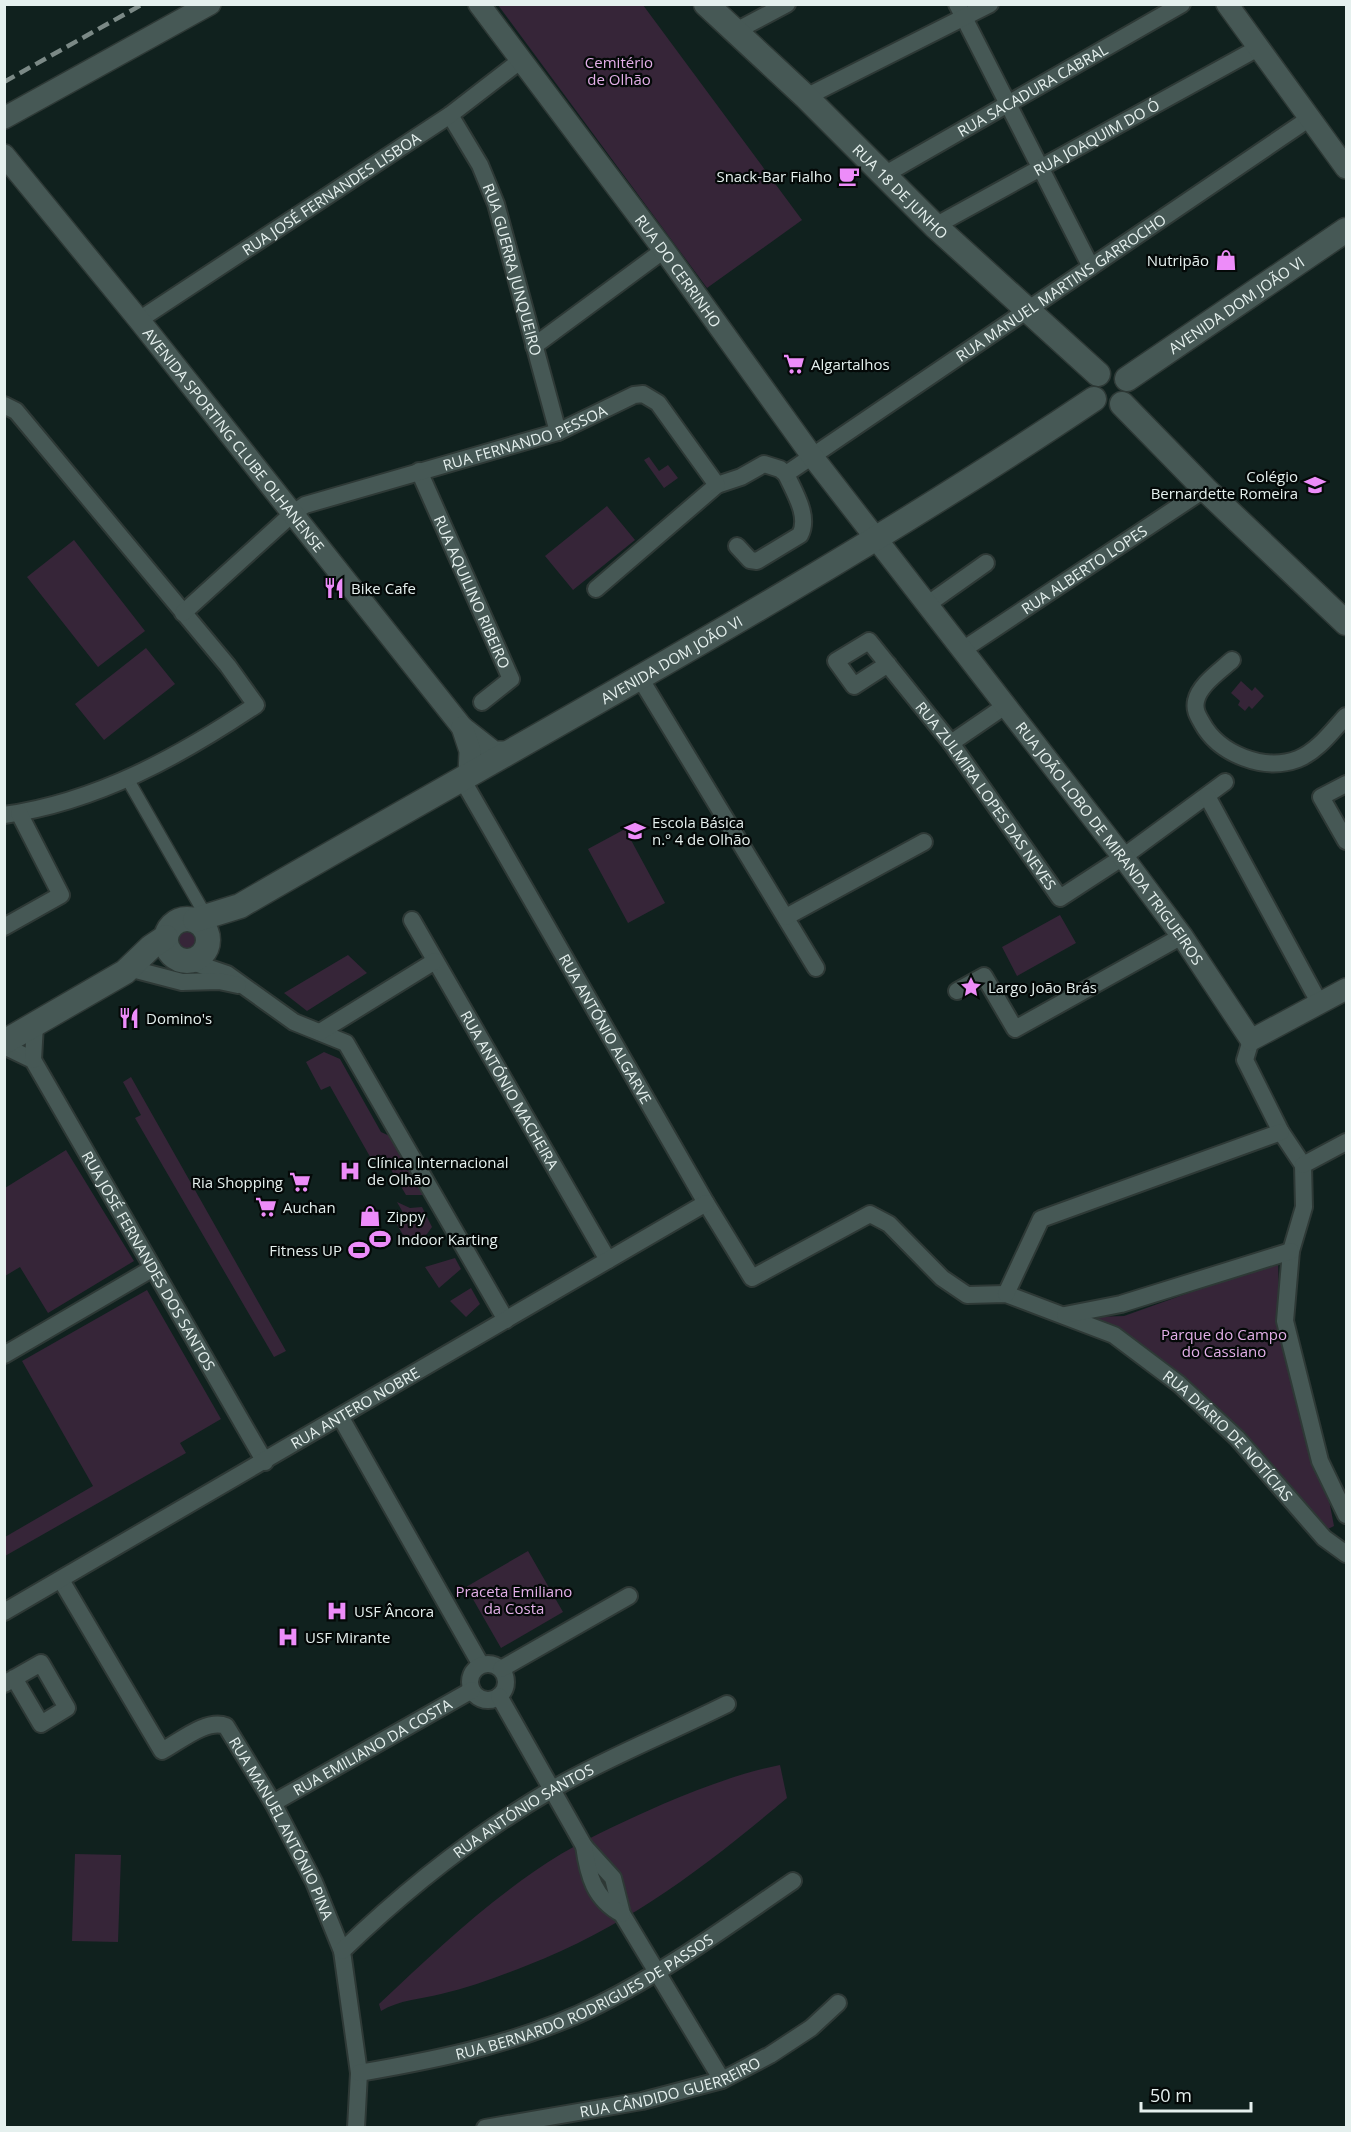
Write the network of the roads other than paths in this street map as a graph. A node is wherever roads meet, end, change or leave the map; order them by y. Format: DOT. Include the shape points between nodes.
graph roads {
  1 [pos="210,4"];
  2 [pos="479,4"];
  3 [pos="706,4"];
  4 [pos="787,4"];
  5 [pos="990,4"];
  6 [pos="1182,4"];
  7 [pos="1227,4"];
  8 [pos="960,11"];
  9 [pos="734,32"];
  10 [pos="1258,48"];
  11 [pos="520,62"];
  12 [pos="806,97"];
  13 [pos="1007,104"];
  14 [pos="450,115"];
  15 [pos="4,118"];
  16 [pos="1310,118"];
  17 [pos="4,155"];
  18 [pos="1041,168"];
  19 [pos="1347,168"];
  20 [pos="884,175"];
  21 [pos="935,226"];
  22 [pos="1347,230"];
  23 [pos="664,250"];
  24 [pos="1091,267"];
  25 [pos="1027,312"];
  26 [pos="139,320"];
  27 [pos="534,346"];
  28 [pos="1098,374"];
  29 [pos="1127,379"];
  30 [pos="1094,399"];
  31 [pos="1122,404"];
  32 [pos="4,405"];
  33 [pos="558,432"];
  34 [pos="812,456"];
  35 [pos="419,471"];
  36 [pos="786,474"];
  37 [pos="717,485"];
  38 [pos="1204,489"];
  39 [pos="292,514"];
  40 [pos="876,538"];
  41 [pos="737,546"];
  42 [pos="986,563"];
  43 [pos="596,589"];
  44 [pos="928,604"];
  45 [pos="183,613"];
  46 [pos="1347,623"];
  47 [pos="964,649"];
  48 [pos="1232,660"];
  49 [pos="888,664"];
  50 [pos="640,678"];
  51 [pos="482,702"];
  52 [pos="1005,706"];
  53 [pos="1347,716"];
  54 [pos="462,727"];
  55 [pos="951,743"];
  56 [pos="510,752"];
  57 [pos="466,777"];
  58 [pos="128,780"];
  59 [pos="1225,782"];
  60 [pos="1347,784"];
  61 [pos="1207,796"];
  62 [pos="12,814"];
  63 [pos="1347,841"];
  64 [pos="924,842"];
  65 [pos="1124,857"];
  66 [pos="240,906"];
  67 [pos="786,916"];
  68 [pos="201,918"];
  69 [pos="412,920"];
  70 [pos="4,927"];
  71 [pos="1182,936"];
  72 [pos="166,937"];
  73 [pos="208,940"];
  74 [pos="185,960"];
  75 [pos="435,961"];
  76 [pos="816,968"];
  77 [pos="130,971"];
  78 [pos="244,987"];
  79 [pos="1347,989"];
  80 [pos="957,991"];
  81 [pos="1320,1004"];
  82 [pos="35,1024"];
  83 [pos="320,1032"];
  84 [pos="1251,1040"];
  85 [pos="4,1044"];
  86 [pos="33,1060"];
  87 [pos="1281,1132"];
  88 [pos="1347,1142"];
  89 [pos="1303,1165"];
  90 [pos="706,1203"];
  91 [pos="1291,1251"];
  92 [pos="608,1260"];
  93 [pos="153,1268"];
  94 [pos="1006,1294"];
  95 [pos="1065,1315"];
  96 [pos="506,1320"];
  97 [pos="4,1355"];
  98 [pos="341,1418"];
  99 [pos="265,1462"];
  100 [pos="1347,1515"];
  101 [pos="1347,1554"];
  102 [pos="61,1580"];
  103 [pos="629,1596"];
  104 [pos="4,1612"];
  105 [pos="481,1665"];
  106 [pos="501,1669"];
  107 [pos="472,1690"];
  108 [pos="499,1696"];
  109 [pos="727,1704"];
  110 [pos="553,1789"];
  111 [pos="273,1803"];
  112 [pos="793,1881"];
  113 [pos="342,1951"];
  114 [pos="656,1973"];
  115 [pos="838,2003"];
  116 [pos="359,2073"];
  117 [pos="722,2080"];
  118 [pos="356,2127"];
  119 [pos="485,2127"];
  1 -- 15 [label="street"];
  2 -- 11 [label="street, RUA DO CERRINHO"];
  3 -- 9 [label="main road, RUA 18 DE JUNHO"];
  4 -- 9 [label="street"];
  5 -- 8 [label="street"];
  6 -- 13 [label="street, RUA SACADURA CABRAL"];
  7 -- 10 [label="street"];
  8 -- 12 [label="street"];
  8 -- 13 [label="street"];
  9 -- 12 [label="main road, RUA 18 DE JUNHO"];
  10 -- 16 [label="street"];
  10 -- 18 [label="street, RUA JOAQUIM DO Ó"];
  11 -- 14 [label="street, RUA JOSÉ FERNANDES LISBOA"];
  11 -- 23 [label="street, RUA DO CERRINHO"];
  12 -- 20 [label="main road, RUA 18 DE JUNHO"];
  13 -- 18 [label="street"];
  13 -- 20 [label="street, RUA SACADURA CABRAL"];
  14 -- 26 [label="street, RUA JOSÉ FERNANDES LISBOA"];
  14 -- 27 [label="street, RUA GUERRA JUNQUEIRO" via="489,184"];
  16 -- 19 [label="street"];
  16 -- 24 [label="street, RUA MANUEL MARTINS GARROCHO"];
  17 -- 26 [label="street, AVENIDA SPORTING CLUBE OLHANENSE"];
  18 -- 21 [label="street, RUA JOAQUIM DO Ó"];
  18 -- 24 [label="street"];
  20 -- 21 [label="main road, RUA 18 DE JUNHO"];
  21 -- 25 [label="main road, RUA 18 DE JUNHO"];
  22 -- 29 [label="main road, AVENIDA DOM JOÃO VI"];
  23 -- 27 [label="street"];
  23 -- 34 [label="street, RUA DO CERRINHO"];
  24 -- 25 [label="street, RUA MANUEL MARTINS GARROCHO"];
  25 -- 28 [label="main road, RUA 18 DE JUNHO"];
  25 -- 34 [label="street, RUA MANUEL MARTINS GARROCHO"];
  26 -- 39 [label="street, AVENIDA SPORTING CLUBE OLHANENSE"];
  27 -- 33 [label="street, RUA GUERRA JUNQUEIRO"];
  28 -- 29 [label="main road" via="1113,370"];
  28 -- 30 [label="main road" via="1091,386"];
  29 -- 31 [label="main road" via="1129,395"];
  30 -- 31 [label="main road" via="1104,407"];
  30 -- 40 [label="main road, AVENIDA DOM JOÃO VI"];
  31 -- 38 [label="main road"];
  32 -- 45 [label="street" via="16,411"];
  33 -- 35 [label="street, RUA FERNANDO PESSOA"];
  33 -- 37 [label="street, RUA FERNANDO PESSOA" via="626,398 643,394 658,402"];
  34 -- 36 [label="street, RUA MANUEL MARTINS GARROCHO"];
  34 -- 40 [label="street, RUA DO CERRINHO"];
  35 -- 39 [label="street, RUA FERNANDO PESSOA" via="305,505"];
  35 -- 51 [label="street, RUA AQUILINO RIBEIRO" via="511,679"];
  36 -- 37 [label="street" via="764,464"];
  36 -- 41 [label="street" via="803,513 800,535 757,561 750,561"];
  37 -- 43 [label="street"];
  38 -- 46 [label="main road"];
  38 -- 47 [label="street, RUA ALBERTO LOPES"];
  39 -- 45 [label="street, RUA FERNANDO PESSOA"];
  39 -- 54 [label="street, AVENIDA SPORTING CLUBE OLHANENSE"];
  40 -- 44 [label="street, RUA JOÃO LOBO DE MIRANDA TRIGUEIROS"];
  40 -- 50 [label="main road, AVENIDA DOM JOÃO VI"];
  42 -- 44 [label="street"];
  44 -- 47 [label="street, RUA JOÃO LOBO DE MIRANDA TRIGUEIROS"];
  45 -- 58 [label="street" via="256,705 204,740"];
  47 -- 52 [label="street, RUA JOÃO LOBO DE MIRANDA TRIGUEIROS"];
  48 -- 53 [label="street" via="1205,685 1196,699 1196,712 1222,747 1243,758 1280,762 1296,759 1324,741"];
  49 -- 55 [label="street, RUA ZULMIRA LOPES DAS NEVES"];
  50 -- 56 [label="main road, AVENIDA DOM JOÃO VI"];
  50 -- 67 [label="street"];
  52 -- 55 [label="street"];
  52 -- 65 [label="street, RUA JOÃO LOBO DE MIRANDA TRIGUEIROS"];
  54 -- 56 [label="street, AVENIDA SPORTING CLUBE OLHANENSE" via="494,752"];
  54 -- 57 [label="street, AVENIDA SPORTING CLUBE OLHANENSE" via="470,751"];
  55 -- 65 [label="street, RUA ZULMIRA LOPES DAS NEVES" via="1060,898"];
  56 -- 57 [label="main road, AVENIDA DOM JOÃO VI"];
  57 -- 66 [label="main road, AVENIDA DOM JOÃO VI"];
  57 -- 90 [label="street, RUA ANTÓNIO ALGARVE"];
  58 -- 62 [label="street"];
  58 -- 68 [label="street"];
  59 -- 61 [label="street"];
  60 -- 63 [label="street" via="1321,797"];
  61 -- 65 [label="street"];
  61 -- 81 [label="street"];
  62 -- 70 [label="street" via="61,894"];
  64 -- 67 [label="street"];
  65 -- 71 [label="street, RUA JOÃO LOBO DE MIRANDA TRIGUEIROS"];
  66 -- 68 [label="main road, AVENIDA DOM JOÃO VI"];
  66 -- 73 [label="main road, AVENIDA DOM JOÃO VI"];
  67 -- 76 [label="street"];
  68 -- 72 [label="main road" via="176,921"];
  68 -- 73 [label="main road"];
  69 -- 75 [label="street, RUA ANTÓNIO MACHEIRA"];
  71 -- 80 [label="street" via="1015,1029 984,976"];
  71 -- 84 [label="street, RUA JOÃO LOBO DE MIRANDA TRIGUEIROS"];
  72 -- 74 [label="main road" via="168,949"];
  72 -- 77 [label="main road" via="151,947"];
  73 -- 74 [label="main road" via="201,956"];
  74 -- 77 [label="main road"];
  74 -- 78 [label="street" via="227,974"];
  75 -- 83 [label="street"];
  75 -- 92 [label="street, RUA ANTÓNIO MACHEIRA"];
  77 -- 78 [label="street" via="182,982 219,981"];
  77 -- 82 [label="main road"];
  78 -- 83 [label="street" via="294,1022"];
  79 -- 81 [label="street"];
  81 -- 84 [label="street"];
  82 -- 85 [label="main road"];
  82 -- 86 [label="street"];
  83 -- 96 [label="street" via="346,1043"];
  84 -- 87 [label="street" via="1245,1060"];
  85 -- 86 [label="street"];
  86 -- 93 [label="street, RUA JOSÉ FERNANDES DOS SANTOS"];
  87 -- 89 [label="street"];
  87 -- 94 [label="street" via="1041,1219"];
  88 -- 89 [label="street"];
  89 -- 91 [label="street" via="1304,1207"];
  90 -- 92 [label="street, RUA ANTERO NOBRE"];
  90 -- 94 [label="street, RUA ANTÓNIO ALGARVE" via="752,1278 870,1214 890,1224 942,1278 966,1295"];
  91 -- 95 [label="street" via="1121,1304"];
  91 -- 100 [label="street" via="1285,1321 1320,1461"];
  92 -- 96 [label="street, RUA ANTERO NOBRE"];
  93 -- 97 [label="street"];
  93 -- 99 [label="street, RUA JOSÉ FERNANDES DOS SANTOS"];
  94 -- 95 [label="street, RUA DIÁRIO DE NOTÍCIAS"];
  95 -- 101 [label="street, RUA DIÁRIO DE NOTÍCIAS" via="1113,1335 1179,1384 1236,1438 1324,1538"];
  96 -- 98 [label="street, RUA ANTERO NOBRE"];
  98 -- 99 [label="street, RUA ANTERO NOBRE"];
  98 -- 105 [label="street"];
  99 -- 102 [label="street, RUA ANTERO NOBRE"];
  102 -- 104 [label="street, RUA ANTERO NOBRE"];
  102 -- 111 [label="street, RUA MANUEL ANTÓNIO PINA" via="162,1751 218,1722 226,1726"];
  103 -- 106 [label="street"];
  105 -- 106 [label="street"];
  105 -- 107 [label="street" via="470,1678"];
  106 -- 108 [label="street" via="506,1680"];
  107 -- 108 [label="street" via="487,1700"];
  107 -- 111 [label="street, RUA EMILIANO DA COSTA"];
  108 -- 110 [label="street"];
  109 -- 110 [label="street, RUA ANTÓNIO SANTOS"];
  110 -- 113 [label="street, RUA ANTÓNIO SANTOS" via="501,1820 395,1899"];
  110 -- 114 [label="street" via="584,1846 593,1886 610,1908 622,1914"];
  111 -- 113 [label="street, RUA MANUEL ANTÓNIO PINA" via="314,1882"];
  112 -- 114 [label="street, RUA BERNARDO RODRIGUES DE PASSOS"];
  113 -- 116 [label="street, RUA MANUEL ANTÓNIO PINA"];
  114 -- 116 [label="street, RUA BERNARDO RODRIGUES DE PASSOS" via="599,2005 512,2040 434,2061"];
  114 -- 117 [label="street"];
  115 -- 117 [label="street, RUA CÂNDIDO GUERREIRO" via="811,2028"];
  116 -- 118 [label="street, RUA MANUEL ANTÓNIO PINA"];
  117 -- 119 [label="street, RUA CÂNDIDO GUERREIRO" via="642,2102"];
}
